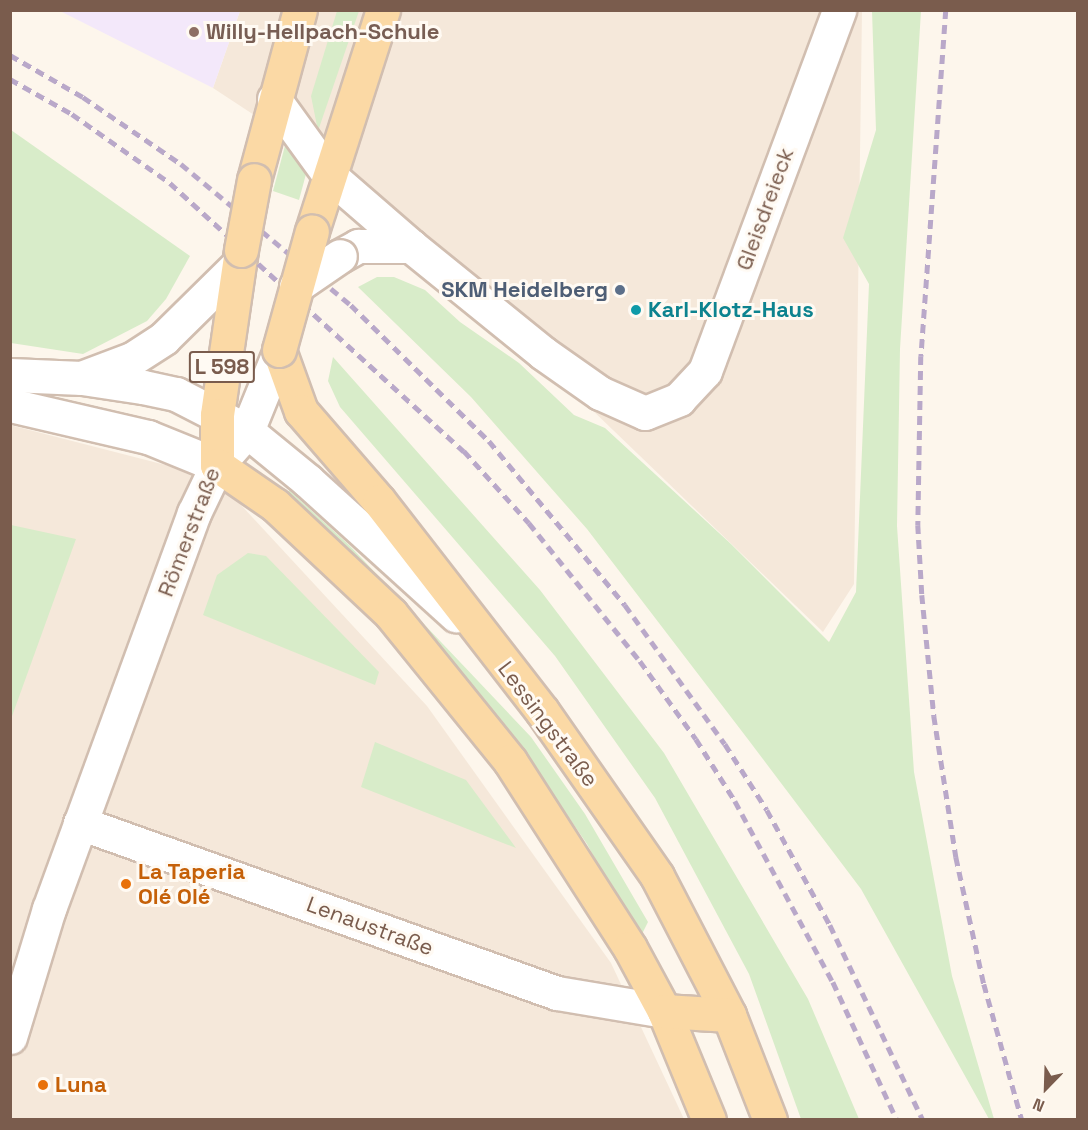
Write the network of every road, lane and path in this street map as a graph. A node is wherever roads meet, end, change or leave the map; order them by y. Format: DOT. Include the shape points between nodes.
graph roads {
  1 [pos="300,10"];
  2 [pos="383,10"];
  3 [pos="839,10"];
  4 [pos="274,99"];
  5 [pos="329,175"];
  6 [pos="411,246"];
  7 [pos="296,286"];
  8 [pos="217,312"];
  9 [pos="278,353"];
  10 [pos="10,375"];
  11 [pos="82,378"];
  12 [pos="10,405"];
  13 [pos="217,415"];
  14 [pos="247,431"];
  15 [pos="217,465"];
  16 [pos="484,641"];
  17 [pos="80,824"];
  18 [pos="664,1011"];
  19 [pos="729,1015"];
  20 [pos="10,1037"];
  21 [pos="709,1119"];
  22 [pos="770,1119"];
  1 -- 4 [label="main road, Römerstraße / L 598"];
  2 -- 5 [label="main road"];
  3 -- 6 [label="street, Gleisdreieck" via="705,371 679,399 645,412 600,393 543,353"];
  4 -- 5 [label="street, Gleisdreieck"];
  4 -- 8 [label="main road, Römerstraße / L 598, bridge" via="238,265"];
  5 -- 6 [label="street, Gleisdreieck"];
  5 -- 7 [label="main road, bridge"];
  6 -- 7 [label="street, bridge" via="358,246"];
  7 -- 9 [label="main road, bridge"];
  8 -- 11 [label="street" via="132,359"];
  8 -- 13 [label="main road, Römerstraße / L 598"];
  9 -- 14 [label="street"];
  9 -- 16 [label="main road" via="301,411 379,501"];
  10 -- 11 [label="street, Lessingstraße"];
  11 -- 13 [label="street, Lessingstraße" via="176,394"];
  12 -- 15 [label="street" via="148,437"];
  13 -- 14 [label="street, Lessingstraße"];
  13 -- 15 [label="main road, Römerstraße / L 598"];
  14 -- 15 [label="street"];
  14 -- 16 [label="street, Lessingstraße" via="358,525"];
  15 -- 17 [label="street, Römerstraße" via="195,513"];
  15 -- 18 [label="main road" via="275,505 317,544 391,614 453,686 564,841"];
  16 -- 19 [label="main road, Lessingstraße" via="542,711 657,876"];
  17 -- 18 [label="street, Lenaustraße" via="557,993"];
  17 -- 20 [label="street, Römerstraße"];
  18 -- 19 [label="main road"];
  18 -- 21 [label="main road"];
  19 -- 22 [label="main road, Lessingstraße"];
}
